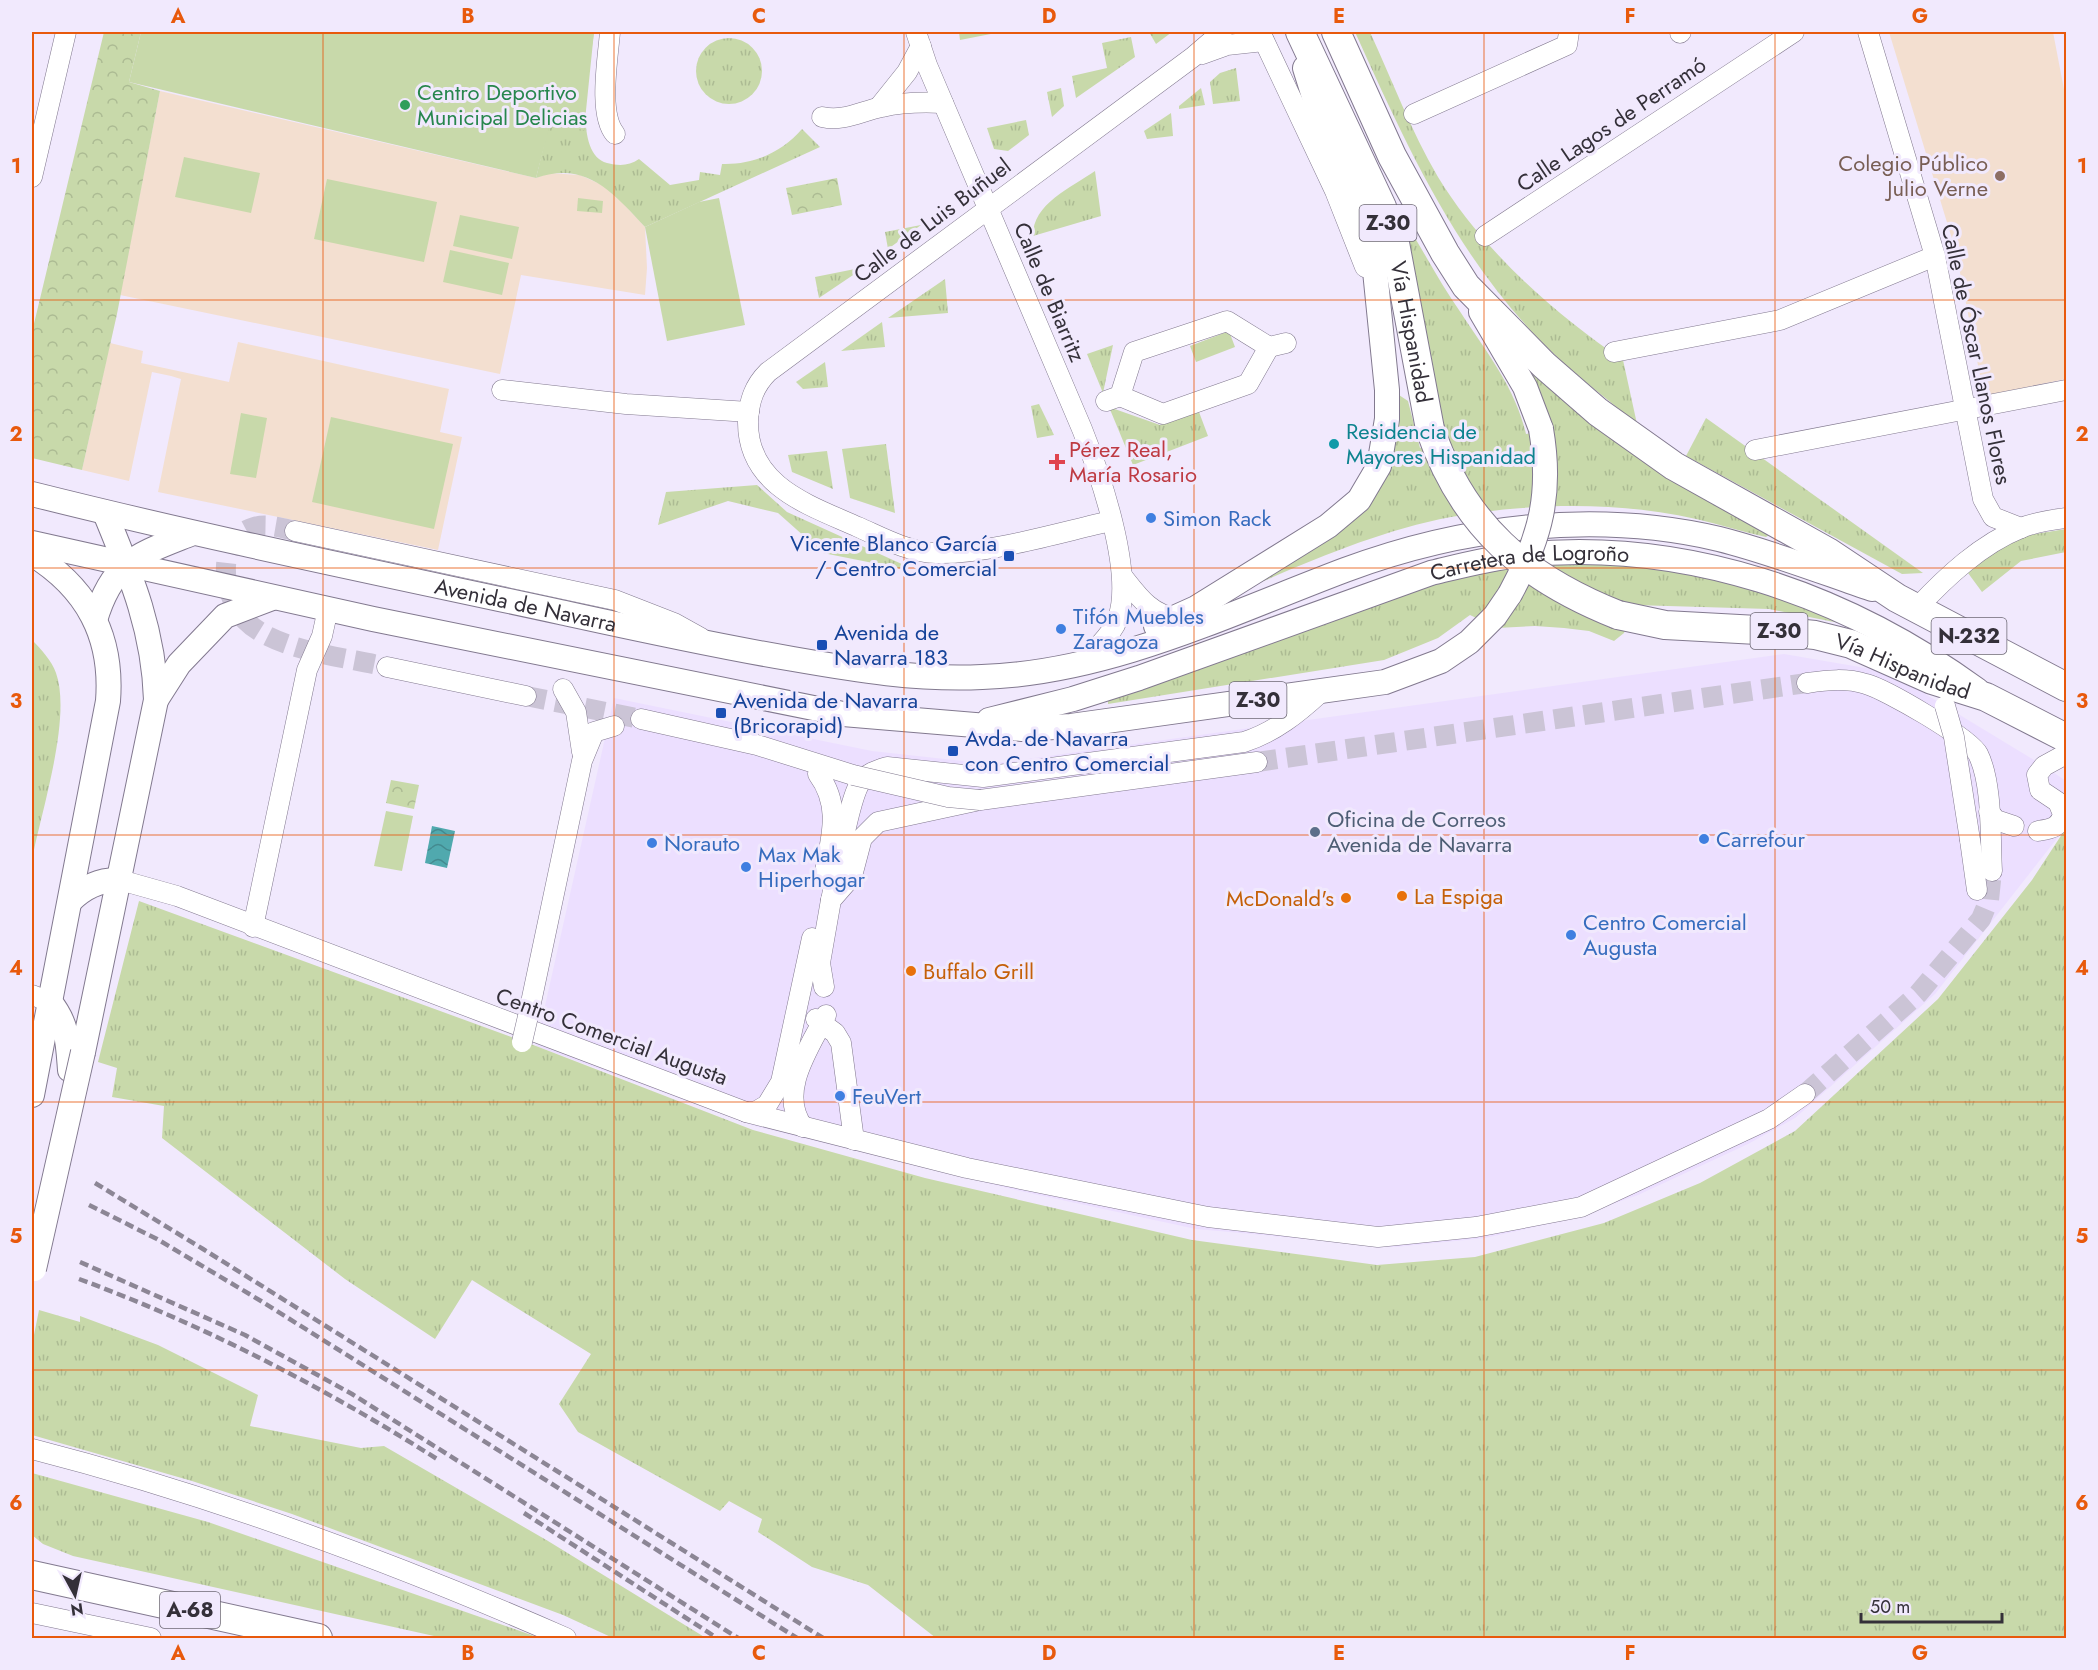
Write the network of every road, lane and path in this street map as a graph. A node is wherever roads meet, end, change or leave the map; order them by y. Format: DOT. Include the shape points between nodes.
graph roads {
  1 [pos="66,32"];
  2 [pos="610,32"];
  3 [pos="1222,32"];
  4 [pos="1293,32"];
  5 [pos="1300,32"];
  6 [pos="1335,32"];
  7 [pos="1569,32"];
  8 [pos="1794,32"];
  9 [pos="1868,32"];
  10 [pos="1262,36"];
  11 [pos="918,39"];
  12 [pos="1193,57"];
  13 [pos="943,103"];
  14 [pos="879,107"];
  15 [pos="1414,114"];
  16 [pos="822,117"];
  17 [pos="615,134"];
  18 [pos="32,177"];
  19 [pos="988,208"];
  20 [pos="1485,236"];
  21 [pos="1935,256"];
  22 [pos="1466,286"];
  23 [pos="1380,310"];
  24 [pos="1614,352"];
  25 [pos="502,390"];
  26 [pos="2067,390"];
  27 [pos="1204,405"];
  28 [pos="1964,410"];
  29 [pos="749,412"];
  30 [pos="1755,450"];
  31 [pos="32,495"];
  32 [pos="105,513"];
  33 [pos="2067,518"];
  34 [pos="1111,521"];
  35 [pos="2021,528"];
  36 [pos="295,531"];
  37 [pos="193,532"];
  38 [pos="32,543"];
  39 [pos="32,554"];
  40 [pos="126,563"];
  41 [pos="1123,577"];
  42 [pos="274,598"];
  43 [pos="1907,603"];
  44 [pos="328,609"];
  45 [pos="1177,618"];
  46 [pos="95,620"];
  47 [pos="714,646"];
  48 [pos="1096,648"];
  49 [pos="387,667"];
  50 [pos="1935,671"];
  51 [pos="1024,675"];
  52 [pos="1808,683"];
  53 [pos="2067,687"];
  54 [pos="563,689"];
  55 [pos="1321,692"];
  56 [pos="526,696"];
  57 [pos="156,700"];
  58 [pos="642,719"];
  59 [pos="975,724"];
  60 [pos="614,726"];
  61 [pos="2067,738"];
  62 [pos="2067,754"];
  63 [pos="582,761"];
  64 [pos="1257,762"];
  65 [pos="853,775"];
  66 [pos="980,800"];
  67 [pos="1989,812"];
  68 [pos="2014,826"];
  69 [pos="2038,831"];
  70 [pos="1992,872"];
  71 [pos="120,880"];
  72 [pos="1977,890"];
  73 [pos="831,900"];
  74 [pos="70,901"];
  75 [pos="253,927"];
  76 [pos="824,987"];
  77 [pos="41,999"];
  78 [pos="800,999"];
  79 [pos="821,1019"];
  80 [pos="522,1042"];
  81 [pos="76,1048"];
  82 [pos="1805,1094"];
  83 [pos="32,1095"];
  84 [pos="746,1112"];
  85 [pos="803,1127"];
  86 [pos="854,1140"];
  87 [pos="32,1273"];
  88 [pos="32,1449"];
  89 [pos="32,1561"];
  90 [pos="32,1575"];
  91 [pos="61,1581"];
  92 [pos="32,1613"];
  93 [pos="151,1638"];
  94 [pos="318,1638"];
  95 [pos="566,1638"];
  1 -- 18 [label="street"];
  2 -- 17 [label="street" via="606,107 608,126"];
  3 -- 12 [label="street, Calle de Luis Buñuel"];
  4 -- 23 [label="main road" via="1326,135 1370,243"];
  5 -- 50 [label="highway, Vía Hispanidad / Z-30, bridge" via="1395,243 1430,429 1451,481 1491,534 1552,585 1618,615 1665,625 1815,635"];
  6 -- 22 [label="highway, Vía Hispanidad / Z-30" via="1398,166"];
  7 -- 15 [label="street" via="1567,45"];
  8 -- 20 [label="street, Calle Lagos de Perramó"];
  9 -- 21 [label="street, Calle de Óscar Llanos Flores"];
  10 -- 12 [label="street, Calle de Luis Buñuel"];
  10 -- 23 [label="street, Vía Hispanidad" via="1335,191"];
  11 -- 13 [label="street, Calle de Biarritz"];
  11 -- 14 [label="street" via="907,72"];
  12 -- 19 [label="street, Calle de Luis Buñuel"];
  13 -- 14 [label="street" via="910,102"];
  13 -- 19 [label="street, Calle de Biarritz"];
  14 -- 16 [label="street" via="857,116"];
  19 -- 29 [label="street, Calle de Luis Buñuel" via="768,372 752,392"];
  19 -- 34 [label="street, Calle de Biarritz" via="1095,462"];
  21 -- 24 [label="street" via="1780,320"];
  21 -- 28 [label="street, Calle de Óscar Llanos Flores"];
  22 -- 43 [label="highway, Vía Hispanidad / Z-30" via="1544,365 1637,442"];
  22 -- 55 [label="main road, Z-30, bridge" via="1511,360 1541,429 1546,478 1538,532 1528,561 1495,616 1469,642 1441,661 1385,681"];
  23 -- 45 [label="main road" via="1387,419 1379,466 1370,484 1350,509 1328,526"];
  25 -- 29 [label="street"];
  26 -- 28 [label="street"];
  27 -- 27 [label="street" via="1163,414 1113,398 1134,352 1227,321 1277,345 1248,384"];
  28 -- 30 [label="street"];
  28 -- 35 [label="street, Calle de Óscar Llanos Flores" via="1985,507 2000,521"];
  29 -- 34 [label="street, Calle de Luis Buñuel" via="752,450 769,478 788,495 922,552 974,550"];
  31 -- 32 [label="main road, Avenida de Navarra"];
  32 -- 37 [label="main road, Avenida de Navarra"];
  32 -- 40 [label="main road"];
  33 -- 35 [label="street"];
  34 -- 41 [label="street, Calle de Biarritz"];
  35 -- 43 [label="street"];
  36 -- 47 [label="street" via="615,600 674,623"];
  37 -- 40 [label="main road"];
  37 -- 47 [label="main road, Avenida de Navarra"];
  38 -- 40 [label="main road, Avenida de Navarra"];
  39 -- 46 [label="main road" via="64,577"];
  40 -- 42 [label="main road, Avenida de Navarra"];
  40 -- 46 [label="main road" via="105,590"];
  40 -- 57 [label="main road" via="150,638"];
  41 -- 45 [label="street, Calle de Biarritz" via="1150,608"];
  41 -- 48 [label="street, Calle de Biarritz" via="1117,621"];
  42 -- 44 [label="main road, Avenida de Navarra"];
  42 -- 57 [label="main road" via="225,616 179,664"];
  43 -- 51 [label="main road, Carretera de Logroño" via="1716,538 1602,524 1512,529 1408,550 1208,624 1115,654"];
  43 -- 53 [label="highway, Carretera de Logroño / N-232"];
  44 -- 59 [label="main road, Avenida de Navarra" via="843,714"];
  44 -- 75 [label="street" via="322,636 307,670"];
  45 -- 48 [label="main road"];
  46 -- 74 [label="main road" via="108,657 108,701"];
  47 -- 51 [label="main road, Avenida de Navarra" via="881,674 975,678"];
  48 -- 51 [label="main road"];
  49 -- 56 [label="street"];
  50 -- 59 [label="main road, Carretera de Logroño" via="1843,611 1748,574 1662,556 1560,552 1478,561 1431,573 1139,678"];
  50 -- 61 [label="highway, Vía Hispanidad / Z-30"];
  50 -- 72 [label="street, bridge" via="1954,737"];
  52 -- 67 [label="street" via="1848,680 1869,684 1965,740 1982,763"];
  54 -- 63 [label="street" via="580,724"];
  55 -- 59 [label="main road, Z-30" via="1071,726 1022,729"];
  55 -- 73 [label="street" via="1299,713 1244,742 983,777 887,767 874,771 865,777 856,793"];
  57 -- 71 [label="main road"];
  58 -- 65 [label="street" via="757,745"];
  60 -- 63 [label="street" via="594,732"];
  62 -- 69 [label="street" via="2044,766 2037,775 2040,790 2058,802 2063,814 2058,825"];
  63 -- 80 [label="street, bridge"];
  64 -- 66 [label="street"];
  65 -- 66 [label="street, bridge" via="948,797"];
  65 -- 78 [label="street" via="818,774 830,793 834,819"];
  66 -- 73 [label="street" via="872,825 862,838 852,876"];
  67 -- 68 [label="street" via="1996,820"];
  67 -- 70 [label="street"];
  71 -- 74 [label="main road" via="88,886"];
  71 -- 75 [label="street, Centro Comercial Augusta" via="177,896"];
  71 -- 81 [label="main road"];
  73 -- 76 [label="street" via="820,963"];
  74 -- 77 [label="main road"];
  75 -- 84 [label="street, Centro Comercial Augusta"];
  76 -- 78 [label="street" via="812,984"];
  76 -- 79 [label="street" via="832,1003"];
  77 -- 81 [label="main road" via="61,1017"];
  77 -- 83 [label="main road" via="45,1026"];
  78 -- 79 [label="street" via="805,1017"];
  78 -- 84 [label="street" via="777,1091 762,1109"];
  79 -- 85 [label="street" via="801,1062 793,1104"];
  79 -- 86 [label="street" via="841,1043"];
  81 -- 87 [label="main road, bridge" via="72,1097"];
  82 -- 86 [label="street, Centro Comercial Augusta" via="1769,1119 1581,1207 1476,1227 1377,1238 1208,1217 966,1168"];
  84 -- 85 [label="street, Centro Comercial Augusta"];
  85 -- 86 [label="street, Centro Comercial Augusta"];
  88 -- 95 [label="street" via="108,1469 324,1539"];
  89 -- 91 [label="highway"];
  90 -- 91 [label="highway, A-68"];
  91 -- 94 [label="highway, A-68"];
  92 -- 93 [label="street"];
}
